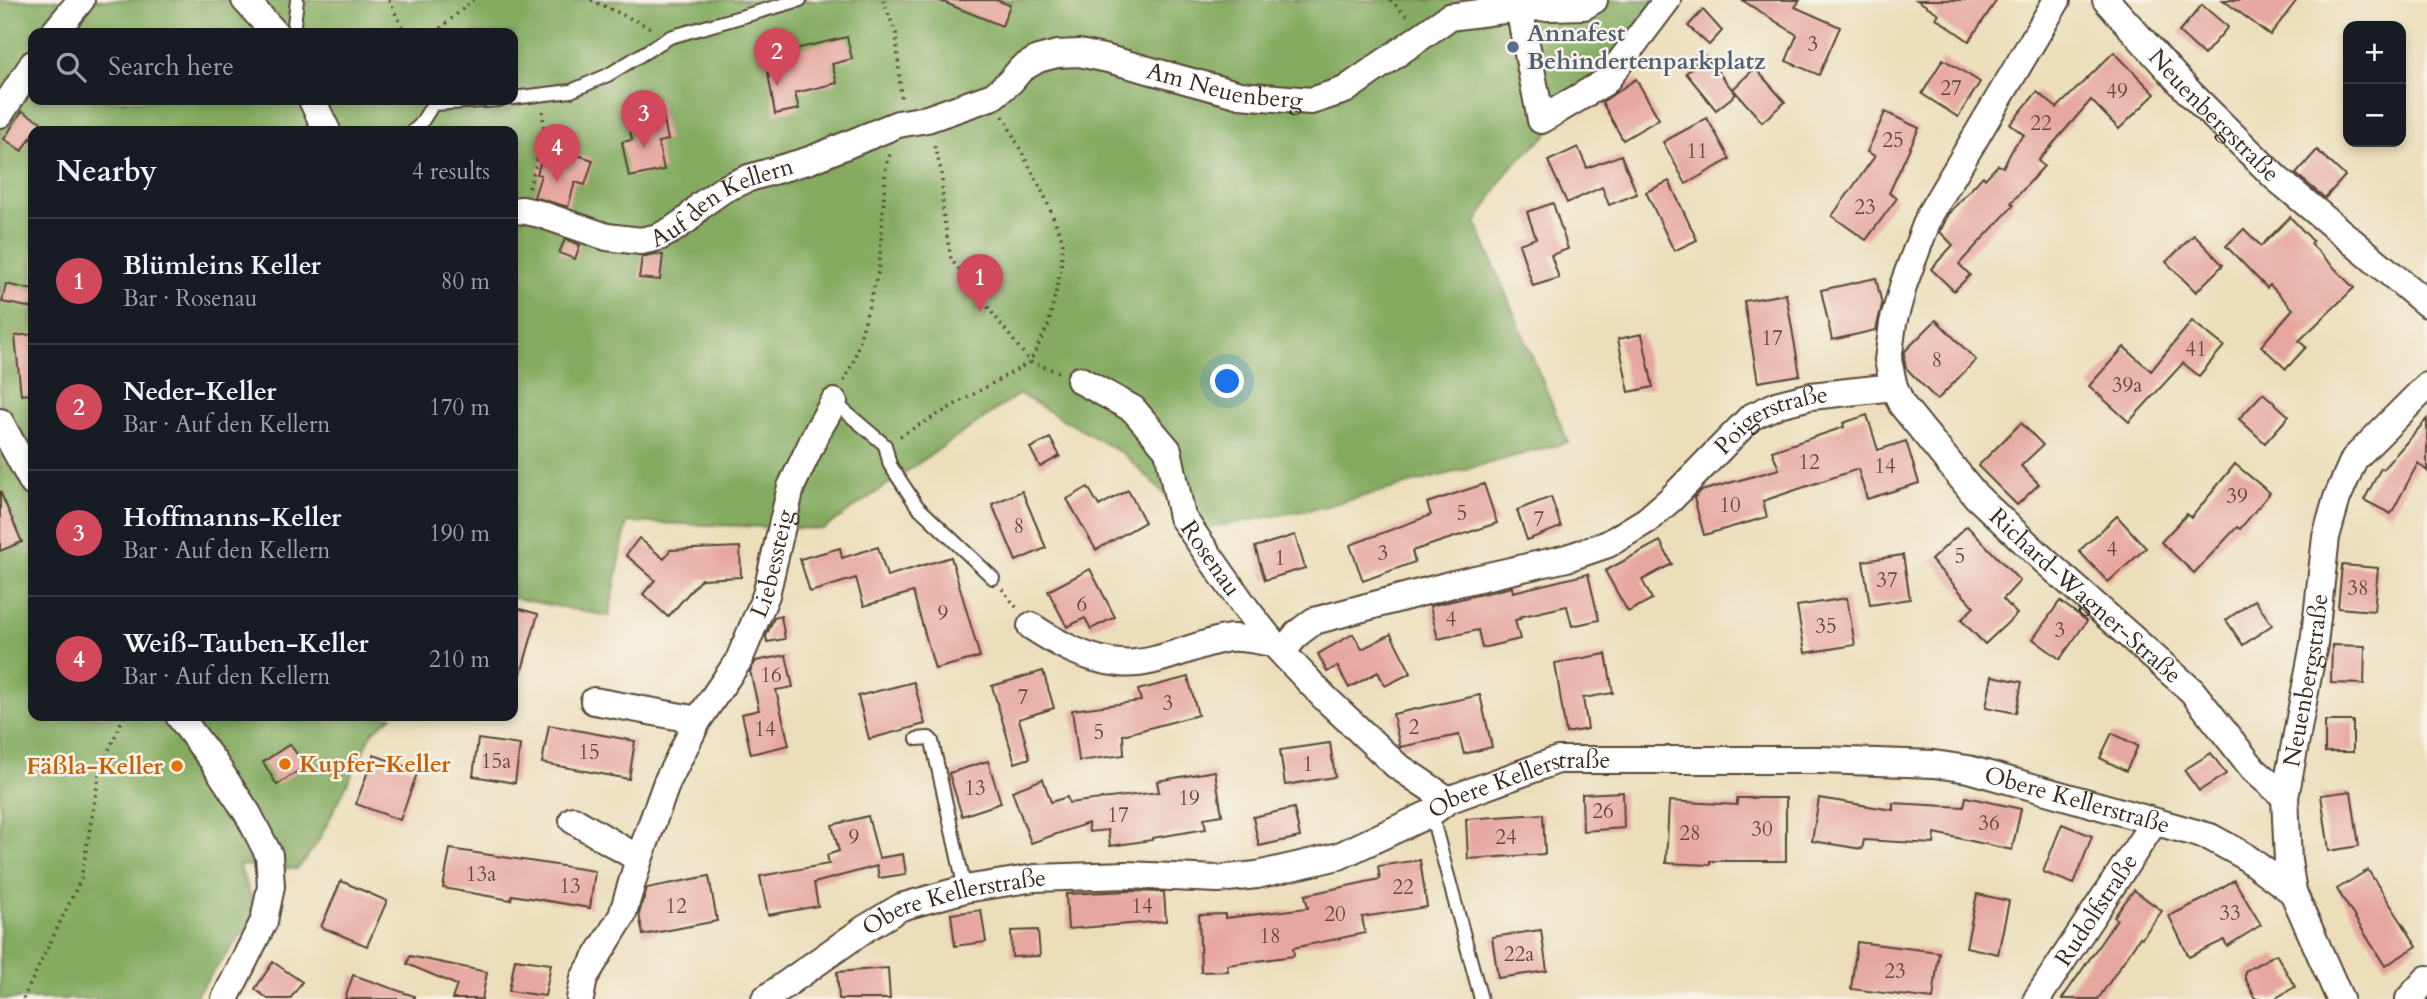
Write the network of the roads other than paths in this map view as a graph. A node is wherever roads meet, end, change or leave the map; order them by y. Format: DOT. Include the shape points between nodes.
graph roads {
  1 [pos="81,0"];
  2 [pos="245,0"];
  3 [pos="297,0"];
  4 [pos="800,0"];
  5 [pos="1594,0"];
  6 [pos="1667,0"];
  7 [pos="2056,0"];
  8 [pos="2106,0"];
  9 [pos="1519,8"];
  10 [pos="58,28"];
  11 [pos="270,28"];
  12 [pos="294,28"];
  13 [pos="28,72"];
  14 [pos="518,98"];
  15 [pos="314,105"];
  16 [pos="432,105"];
  17 [pos="0,114"];
  18 [pos="928,119"];
  19 [pos="325,126"];
  20 [pos="419,126"];
  21 [pos="518,210"];
  22 [pos="2427,304"];
  23 [pos="1080,380"];
  24 [pos="2427,386"];
  25 [pos="1894,387"];
  26 [pos="834,402"];
  27 [pos="0,422"];
  28 [pos="28,474"];
  29 [pos="993,578"];
  30 [pos="1031,626"];
  31 [pos="1278,648"];
  32 [pos="594,701"];
  33 [pos="698,720"];
  34 [pos="183,721"];
  35 [pos="917,739"];
  36 [pos="2286,797"];
  37 [pos="1439,806"];
  38 [pos="573,820"];
  39 [pos="2154,821"];
  40 [pos="639,859"];
  41 [pos="965,889"];
  42 [pos="2293,892"];
  43 [pos="2427,979"];
  44 [pos="225,999"];
  45 [pos="580,999"];
  46 [pos="765,999"];
  47 [pos="1481,999"];
  48 [pos="2037,999"];
  49 [pos="2340,999"];
  50 [pos="2409,999"];
  1 -- 10 [label="street"];
  2 -- 11 [label="street"];
  3 -- 12 [label="lane"];
  4 -- 14 [label="lane" via="670,37 608,75 571,91"];
  5 -- 9 [label="street, Am Neuenberg" via="1584,6"];
  6 -- 9 [label="street" via="1605,82 1541,120"];
  7 -- 25 [label="street" via="1930,214 1893,323 1888,360"];
  8 -- 22 [label="street, Neuenbergstraße" via="2189,92 2276,178"];
  9 -- 18 [label="street, Am Neuenberg" via="1450,17 1345,90 1311,101 1240,95 1108,59 1057,54 1021,69 993,96"];
  13 -- 17 [label="street"];
  15 -- 19 [label="street"];
  16 -- 20 [label="lane"];
  18 -- 21 [label="street, Auf den Kellern" via="898,124 810,160 749,178 724,189 671,230 641,241 607,237"];
  23 -- 31 [label="street, Rosenau" via="1133,409 1168,450 1182,517"];
  24 -- 36 [label="street, Neuenbergstraße" via="2354,459 2337,498 2326,537 2314,643"];
  25 -- 31 [label="street, Poigerstraße" via="1811,396 1751,417 1671,499 1608,544 1314,621"];
  25 -- 36 [label="street, Richard-Wagner-Straße" via="1902,405 1976,496 2192,691 2254,770"];
  26 -- 29 [label="lane" via="885,445 890,466 917,506"];
  26 -- 33 [label="street, Liebessteig" via="791,487 766,595 739,660"];
  27 -- 28 [label="street"];
  30 -- 31 [label="street" via="1088,656 1121,663 1147,661 1232,638"];
  31 -- 37 [label="street, Rosenau"];
  32 -- 33 [label="street"];
  33 -- 40 [label="street, Liebessteig" via="667,782"];
  34 -- 44 [label="street" via="248,814 269,855 271,886 264,921"];
  35 -- 41 [label="lane" via="932,741"];
  36 -- 42 [label="street, Neuenbergstraße"];
  37 -- 39 [label="street, Obere Kellerstraße" via="1558,760 1832,760 1969,769"];
  37 -- 41 [label="street, Obere Kellerstraße" via="1339,856 1257,875 1035,878"];
  37 -- 47 [label="lane"];
  38 -- 40 [label="street"];
  39 -- 42 [label="street, Obere Kellerstraße" via="2210,837"];
  39 -- 48 [label="street, Rudolfstraße"];
  40 -- 45 [label="street, Liebessteig" via="622,916 584,978"];
  41 -- 46 [label="street, Obere Kellerstraße" via="901,907"];
  42 -- 49 [label="street, Neuenbergstraße"];
  43 -- 50 [label="street"];
}
